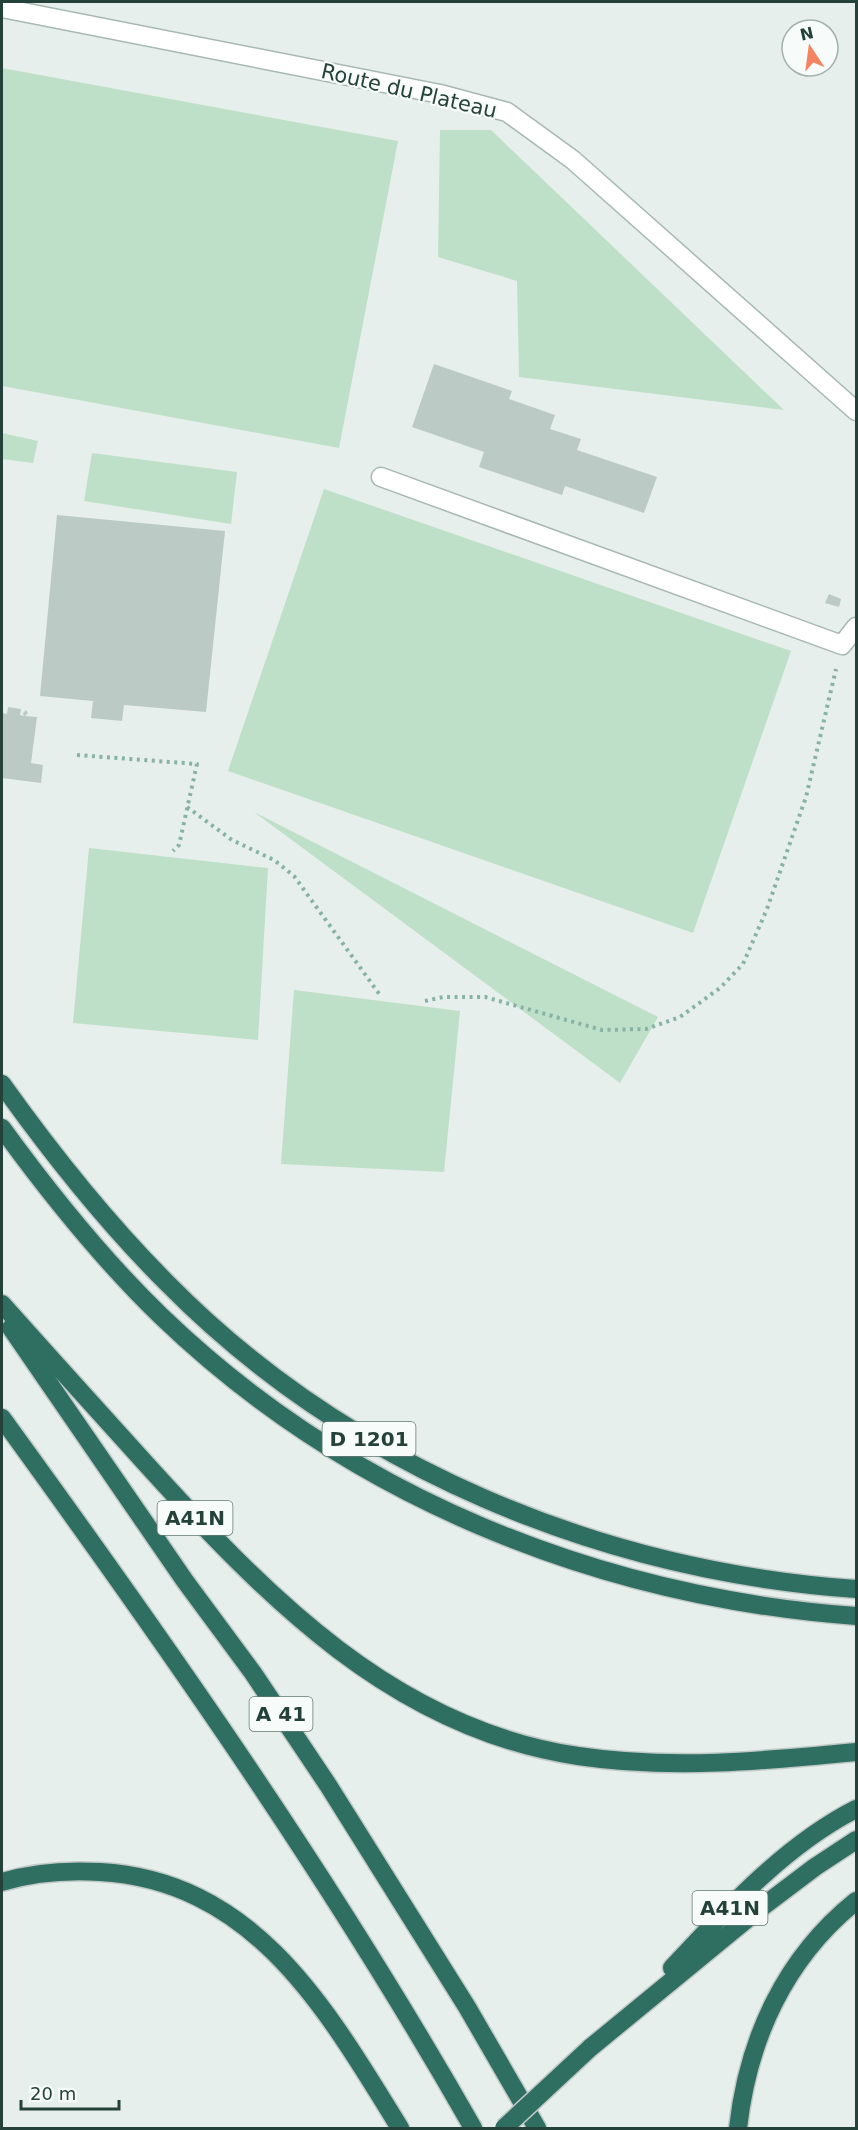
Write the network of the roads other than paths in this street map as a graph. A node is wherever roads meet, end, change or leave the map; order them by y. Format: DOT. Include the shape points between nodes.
graph roads {
  1 [pos="2,8"];
  2 [pos="856,411"];
  3 [pos="381,477"];
  4 [pos="856,627"];
  5 [pos="2,1084"];
  6 [pos="2,1128"];
  7 [pos="2,1304"];
  8 [pos="2,1315"];
  9 [pos="2,1418"];
  10 [pos="856,1589"];
  11 [pos="856,1616"];
  12 [pos="856,1752"];
  13 [pos="856,1809"];
  14 [pos="856,1840"];
  15 [pos="2,1882"];
  16 [pos="856,1901"];
  17 [pos="619,2024"];
  18 [pos="400,2128"];
  19 [pos="472,2128"];
  20 [pos="504,2128"];
  21 [pos="537,2128"];
  22 [pos="738,2128"];
  1 -- 2 [label="street, Route du Plateau" via="449,96 507,112 573,160"];
  3 -- 4 [label="street" via="842,645"];
  5 -- 10 [label="highway, D 1201" via="78,1185 168,1284 264,1368 369,1439 424,1471 481,1497 599,1542 693,1567"];
  6 -- 11 [label="highway, D 1201" via="72,1218 161,1316 267,1403 363,1468 478,1526 600,1571 721,1600"];
  7 -- 12 [label="highway, A41N" via="225,1551 271,1596 342,1654 448,1717 523,1744 576,1756 634,1762 777,1760"];
  8 -- 21 [label="highway, A 41" via="328,1785 467,2007"];
  9 -- 19 [label="highway, A 41" via="256,1776 348,1919"];
  13 -- 17 [label="highway, A41N" via="777,1865 720,1917"];
  14 -- 17 [label="highway, A41N" via="758,1910"];
  15 -- 18 [label="highway" via="30,1874 74,1870 120,1873 161,1880 241,1921 284,1961 335,2025"];
  16 -- 22 [label="highway" via="796,1964 767,2013 747,2070"];
  17 -- 20 [label="highway, A41N, bridge"];
}
